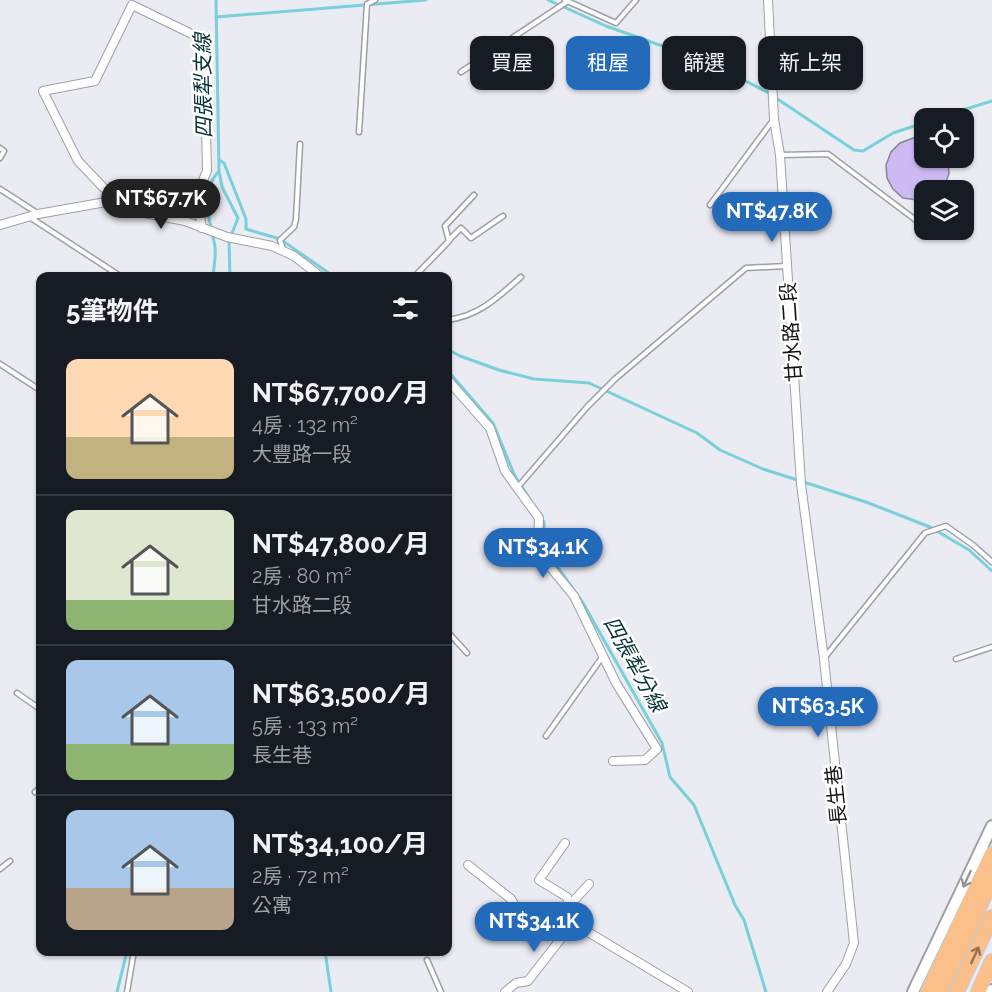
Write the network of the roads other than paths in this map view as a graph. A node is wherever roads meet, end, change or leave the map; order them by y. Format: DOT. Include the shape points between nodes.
graph roads {
  1 [pos="375,0"];
  2 [pos="636,0"];
  3 [pos="768,0"];
  4 [pos="567,1"];
  5 [pos="461,72"];
  6 [pos="774,119"];
  7 [pos="360,132"];
  8 [pos="300,144"];
  9 [pos="0,148"];
  10 [pos="780,154"];
  11 [pos="0,158"];
  12 [pos="0,189"];
  13 [pos="474,195"];
  14 [pos="710,205"];
  15 [pos="124,209"];
  16 [pos="34,216"];
  17 [pos="503,216"];
  18 [pos="914,219"];
  19 [pos="0,225"];
  20 [pos="202,228"];
  21 [pos="449,241"];
  22 [pos="283,250"];
  23 [pos="786,266"];
  24 [pos="114,272"];
  25 [pos="314,272"];
  26 [pos="419,272"];
  27 [pos="521,277"];
  28 [pos="452,319"];
  29 [pos="0,364"];
  30 [pos="452,386"];
  31 [pos="36,387"];
  32 [pos="801,484"];
  33 [pos="516,489"];
  34 [pos="992,562"];
  35 [pos="452,636"];
  36 [pos="992,647"];
  37 [pos="467,653"];
  38 [pos="604,655"];
  39 [pos="824,659"];
  40 [pos="956,659"];
  41 [pos="17,693"];
  42 [pos="36,706"];
  43 [pos="546,736"];
  44 [pos="613,761"];
  45 [pos="992,826"];
  46 [pos="566,843"];
  47 [pos="992,854"];
  48 [pos="10,861"];
  49 [pos="468,865"];
  50 [pos="0,869"];
  51 [pos="992,880"];
  52 [pos="588,884"];
  53 [pos="572,914"];
  54 [pos="992,917"];
  55 [pos="133,956"];
  56 [pos="426,960"];
  57 [pos="992,961"];
  58 [pos="127,992"];
  59 [pos="441,992"];
  60 [pos="505,992"];
  61 [pos="688,992"];
  62 [pos="827,992"];
  63 [pos="913,992"];
  64 [pos="928,992"];
  65 [pos="940,992"];
  66 [pos="957,992"];
  67 [pos="978,992"];
  1 -- 7 [label="lane" via="368,4 365,18"];
  2 -- 4 [label="lane" via="616,23"];
  3 -- 6 [label="street, 甘水路二段"];
  4 -- 5 [label="lane"];
  6 -- 10 [label="street, 甘水路二段"];
  6 -- 14 [label="lane"];
  8 -- 22 [label="lane" via="296,219 294,227 280,240"];
  9 -- 11 [label="lane" via="4,151"];
  10 -- 18 [label="lane" via="828,154"];
  10 -- 23 [label="street, 甘水路二段"];
  12 -- 16 [label="lane"];
  13 -- 21 [label="lane" via="445,226"];
  15 -- 16 [label="street" via="106,202"];
  15 -- 20 [label="street"];
  15 -- 20 [label="street" via="78,161 43,90 94,81 132,5 198,36 204,43 207,171 201,183 198,211"];
  16 -- 19 [label="street"];
  16 -- 24 [label="lane"];
  17 -- 21 [label="lane" via="471,238 461,228"];
  20 -- 22 [label="street"];
  21 -- 26 [label="lane"];
  22 -- 25 [label="street"];
  23 -- 32 [label="street, 甘水路二段"];
  23 -- 33 [label="lane" via="746,268 615,379"];
  27 -- 28 [label="lane" via="486,308"];
  29 -- 31 [label="lane"];
  30 -- 33 [label="street" via="490,428 505,471"];
  32 -- 39 [label="street, 長生巷"];
  33 -- 38 [label="street" via="539,518 538,545 546,562 574,596"];
  34 -- 39 [label="lane" via="946,526 925,533"];
  35 -- 37 [label="lane"];
  36 -- 40 [label="lane"];
  38 -- 43 [label="lane"];
  38 -- 44 [label="street" via="616,683 657,749 645,760"];
  39 -- 62 [label="street, 長生巷" via="854,943 846,964"];
  41 -- 42 [label="lane"];
  45 -- 63 [label="street, one-way"];
  46 -- 53 [label="street" via="539,880 567,897"];
  47 -- 64 [label="highway"];
  48 -- 50 [label="lane"];
  49 -- 53 [label="street" via="511,899 521,916"];
  51 -- 65 [label="highway"];
  52 -- 53 [label="street"];
  53 -- 60 [label="street" via="528,981 516,983"];
  53 -- 61 [label="street"];
  66 -- 54 [label="highway, one-way"];
  55 -- 58 [label="lane"];
  56 -- 59 [label="lane"];
  57 -- 67 [label="highway"];
}
